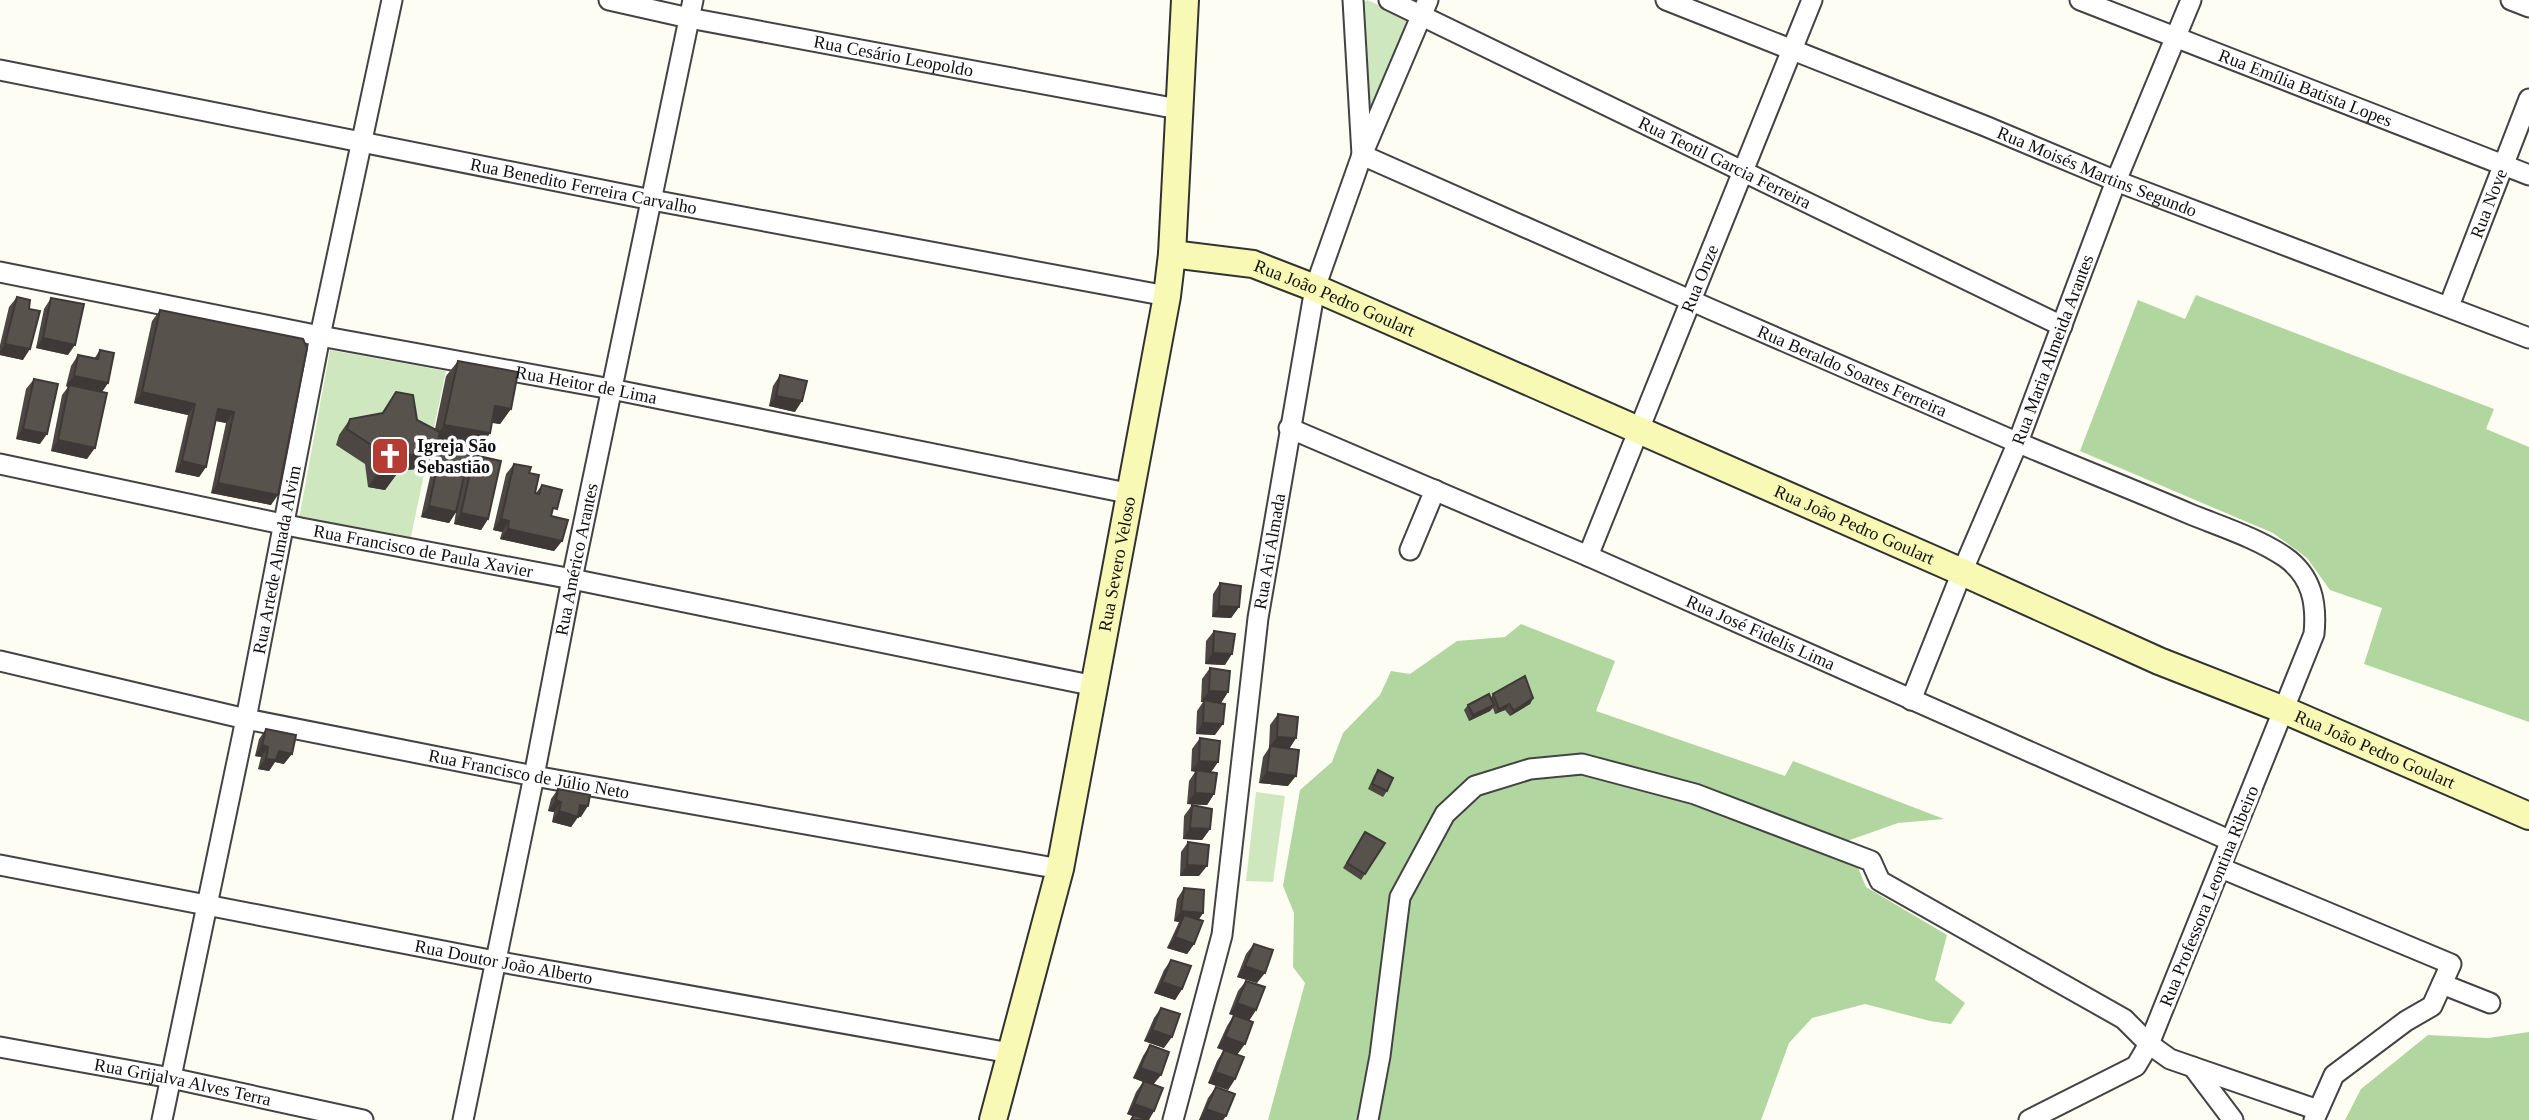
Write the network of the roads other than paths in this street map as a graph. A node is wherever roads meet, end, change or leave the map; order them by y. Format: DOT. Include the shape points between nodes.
graph roads {
  1 [pos="392,0"];
  2 [pos="609,0"];
  3 [pos="1185,0"];
  4 [pos="1353,0"];
  5 [pos="1389,0"];
  6 [pos="1666,0"];
  7 [pos="1812,0"];
  8 [pos="2080,0"];
  9 [pos="2191,0"];
  10 [pos="2511,0"];
  11 [pos="1425,7"];
  12 [pos="2529,7"];
  13 [pos="691,9"];
  14 [pos="2175,37"];
  15 [pos="1792,50"];
  16 [pos="0,70"];
  17 [pos="2529,99"];
  18 [pos="1178,109"];
  19 [pos="363,143"];
  20 [pos="1362,155"];
  21 [pos="2503,166"];
  22 [pos="1742,173"];
  23 [pos="2529,175"];
  24 [pos="2116,181"];
  25 [pos="652,200"];
  26 [pos="1172,254"];
  27 [pos="0,272"];
  28 [pos="1315,288"];
  29 [pos="1167,296"];
  30 [pos="1690,302"];
  31 [pos="2449,306"];
  32 [pos="2062,326"];
  33 [pos="320,337"];
  34 [pos="2529,338"];
  35 [pos="611,389"];
  36 [pos="1289,428"];
  37 [pos="1639,430"];
  38 [pos="2018,442"];
  39 [pos="0,464"];
  40 [pos="1435,490"];
  41 [pos="1132,494"];
  42 [pos="283,524"];
  43 [pos="1410,550"];
  44 [pos="1588,556"];
  45 [pos="1962,572"];
  46 [pos="572,579"];
  47 [pos="2316,612"];
  48 [pos="0,661"];
  49 [pos="1095,686"];
  50 [pos="1911,699"];
  51 [pos="2284,710"];
  52 [pos="246,719"];
  53 [pos="534,775"];
  54 [pos="2529,816"];
  55 [pos="2230,840"];
  56 [pos="0,865"];
  57 [pos="2221,868"];
  58 [pos="1060,869"];
  59 [pos="208,903"];
  60 [pos="495,961"];
  61 [pos="2442,984"];
  62 [pos="2490,1003"];
  63 [pos="2149,1044"];
  64 [pos="0,1047"];
  65 [pos="1010,1053"];
  66 [pos="2193,1067"];
  67 [pos="171,1078"];
  68 [pos="2316,1115"];
  69 [pos="162,1120"];
  70 [pos="363,1120"];
  71 [pos="463,1120"];
  72 [pos="993,1120"];
  73 [pos="1173,1120"];
  74 [pos="1367,1120"];
  75 [pos="2029,1120"];
  76 [pos="2233,1120"];
  1 -- 19 [label="street, Rua Artede Almada Alvim"];
  2 -- 13 [label="street, Rua Cesário Leopoldo"];
  3 -- 18 [label="street, Rua Severo Veloso"];
  4 -- 20 [label="street"];
  5 -- 11 [label="street, Rua Teotil Garcia Ferreira"];
  6 -- 15 [label="street, Rua Moisés Martins Segundo"];
  7 -- 15 [label="street, Rua Onze"];
  8 -- 14 [label="street, Rua Emília Batista Lopes"];
  9 -- 14 [label="street, Rua Maria Almeida Arantes"];
  10 -- 12 [label="street"];
  11 -- 20 [label="street, Rua Ari Almada"];
  11 -- 22 [label="street, Rua Teotil Garcia Ferreira"];
  13 -- 18 [label="street, Rua Cesário Leopoldo"];
  13 -- 25 [label="street, Rua Américo Arantes"];
  14 -- 21 [label="street, Rua Emília Batista Lopes"];
  14 -- 24 [label="street, Rua Maria Almeida Arantes"];
  15 -- 22 [label="street, Rua Onze"];
  15 -- 24 [label="street, Rua Moisés Martins Segundo"];
  16 -- 19 [label="street, Rua Benedito Ferreira Carvalho"];
  17 -- 21 [label="street, Rua Nove"];
  18 -- 26 [label="street, Rua Severo Veloso"];
  19 -- 25 [label="street, Rua Benedito Ferreira Carvalho"];
  19 -- 33 [label="street, Rua Artede Almada Alvim"];
  20 -- 28 [label="street, Rua Ari Almada"];
  20 -- 30 [label="street, Rua Beraldo Soares Ferreira"];
  21 -- 23 [label="street, Rua Emília Batista Lopes"];
  21 -- 31 [label="street, Rua Nove"];
  22 -- 30 [label="street, Rua Onze"];
  22 -- 32 [label="street, Rua Teotil Garcia Ferreira"];
  24 -- 31 [label="street, Rua Moisés Martins Segundo"];
  24 -- 32 [label="street, Rua Maria Almeida Arantes"];
  25 -- 29 [label="street, Rua Benedito Ferreira Carvalho"];
  25 -- 35 [label="street, Rua Américo Arantes"];
  26 -- 28 [label="street, Rua João Pedro Goulart" via="1253,264"];
  26 -- 29 [label="street, Rua Severo Veloso"];
  27 -- 33 [label="street, Rua Heitor de Lima"];
  28 -- 36 [label="street, Rua Ari Almada"];
  28 -- 37 [label="street, Rua João Pedro Goulart"];
  29 -- 41 [label="street, Rua Severo Veloso"];
  30 -- 37 [label="street, Rua Onze"];
  30 -- 38 [label="street, Rua Beraldo Soares Ferreira"];
  31 -- 34 [label="street, Rua Moisés Martins Segundo"];
  32 -- 38 [label="street, Rua Maria Almeida Arantes"];
  33 -- 35 [label="street, Rua Heitor de Lima"];
  33 -- 42 [label="street, Rua Artede Almada Alvim"];
  35 -- 41 [label="street, Rua Heitor de Lima"];
  35 -- 46 [label="street, Rua Américo Arantes"];
  36 -- 40 [label="street, Rua José Fidelis Lima"];
  36 -- 73 [label="street, Rua Ari Almada" via="1258,618 1222,935"];
  37 -- 44 [label="street, Rua Onze"];
  37 -- 45 [label="street, Rua João Pedro Goulart"];
  38 -- 45 [label="street, Rua Maria Almeida Arantes"];
  38 -- 47 [label="street, Rua Beraldo Soares Ferreira" via="2267,547 2300,571 2313,591"];
  39 -- 42 [label="street, Rua Francisco de Paula Xavier"];
  40 -- 43 [label="street"];
  40 -- 44 [label="street, Rua José Fidelis Lima"];
  41 -- 49 [label="street, Rua Severo Veloso"];
  42 -- 46 [label="street, Rua Francisco de Paula Xavier"];
  42 -- 52 [label="street, Rua Artede Almada Alvim"];
  44 -- 50 [label="street, Rua José Fidelis Lima"];
  45 -- 50 [label="street, Rua Maria Almeida Arantes"];
  45 -- 51 [label="street, Rua João Pedro Goulart" via="2159,661"];
  46 -- 49 [label="street, Rua Francisco de Paula Xavier"];
  46 -- 53 [label="street, Rua Américo Arantes"];
  47 -- 51 [label="street, Rua Professora Leontina Ribeiro" via="2314,634"];
  48 -- 52 [label="street, Rua Francisco de Júlio Neto"];
  49 -- 58 [label="street, Rua Severo Veloso"];
  50 -- 55 [label="street, Rua José Fidelis Lima"];
  51 -- 54 [label="street, Rua João Pedro Goulart"];
  51 -- 55 [label="street, Rua Professora Leontina Ribeiro"];
  52 -- 53 [label="street, Rua Francisco de Júlio Neto"];
  52 -- 59 [label="street, Rua Artede Almada Alvim"];
  53 -- 58 [label="street, Rua Francisco de Júlio Neto"];
  53 -- 60 [label="street, Rua Américo Arantes"];
  55 -- 57 [label="street, Rua Professora Leontina Ribeiro"];
  56 -- 59 [label="street, Rua Doutor João Alberto"];
  57 -- 61 [label="street" via="2451,964"];
  57 -- 63 [label="street, Rua Professora Leontina Ribeiro"];
  58 -- 65 [label="street, Rua Severo Veloso"];
  59 -- 60 [label="street, Rua Doutor João Alberto"];
  59 -- 67 [label="street, Rua Artede Almada Alvim"];
  60 -- 65 [label="street, Rua Doutor João Alberto"];
  60 -- 71 [label="street, Rua Américo Arantes"];
  61 -- 62 [label="street"];
  61 -- 68 [label="street" via="2432,1006 2334,1075"];
  63 -- 66 [label="street" via="2169,1059"];
  63 -- 74 [label="street" via="2124,1019 1880,881 1871,861 1696,794 1582,764 1530,769 1475,786 1445,814 1400,897"];
  63 -- 75 [label="street, Rua Professora Leontina Ribeiro" via="2136,1066"];
  64 -- 67 [label="street, Rua Grijalva Alves Terra"];
  65 -- 72 [label="street, Rua Severo Veloso"];
  66 -- 68 [label="street"];
  66 -- 76 [label="street"];
  67 -- 69 [label="street, Rua Artede Almada Alvim"];
  67 -- 70 [label="street, Rua Grijalva Alves Terra"];
}
